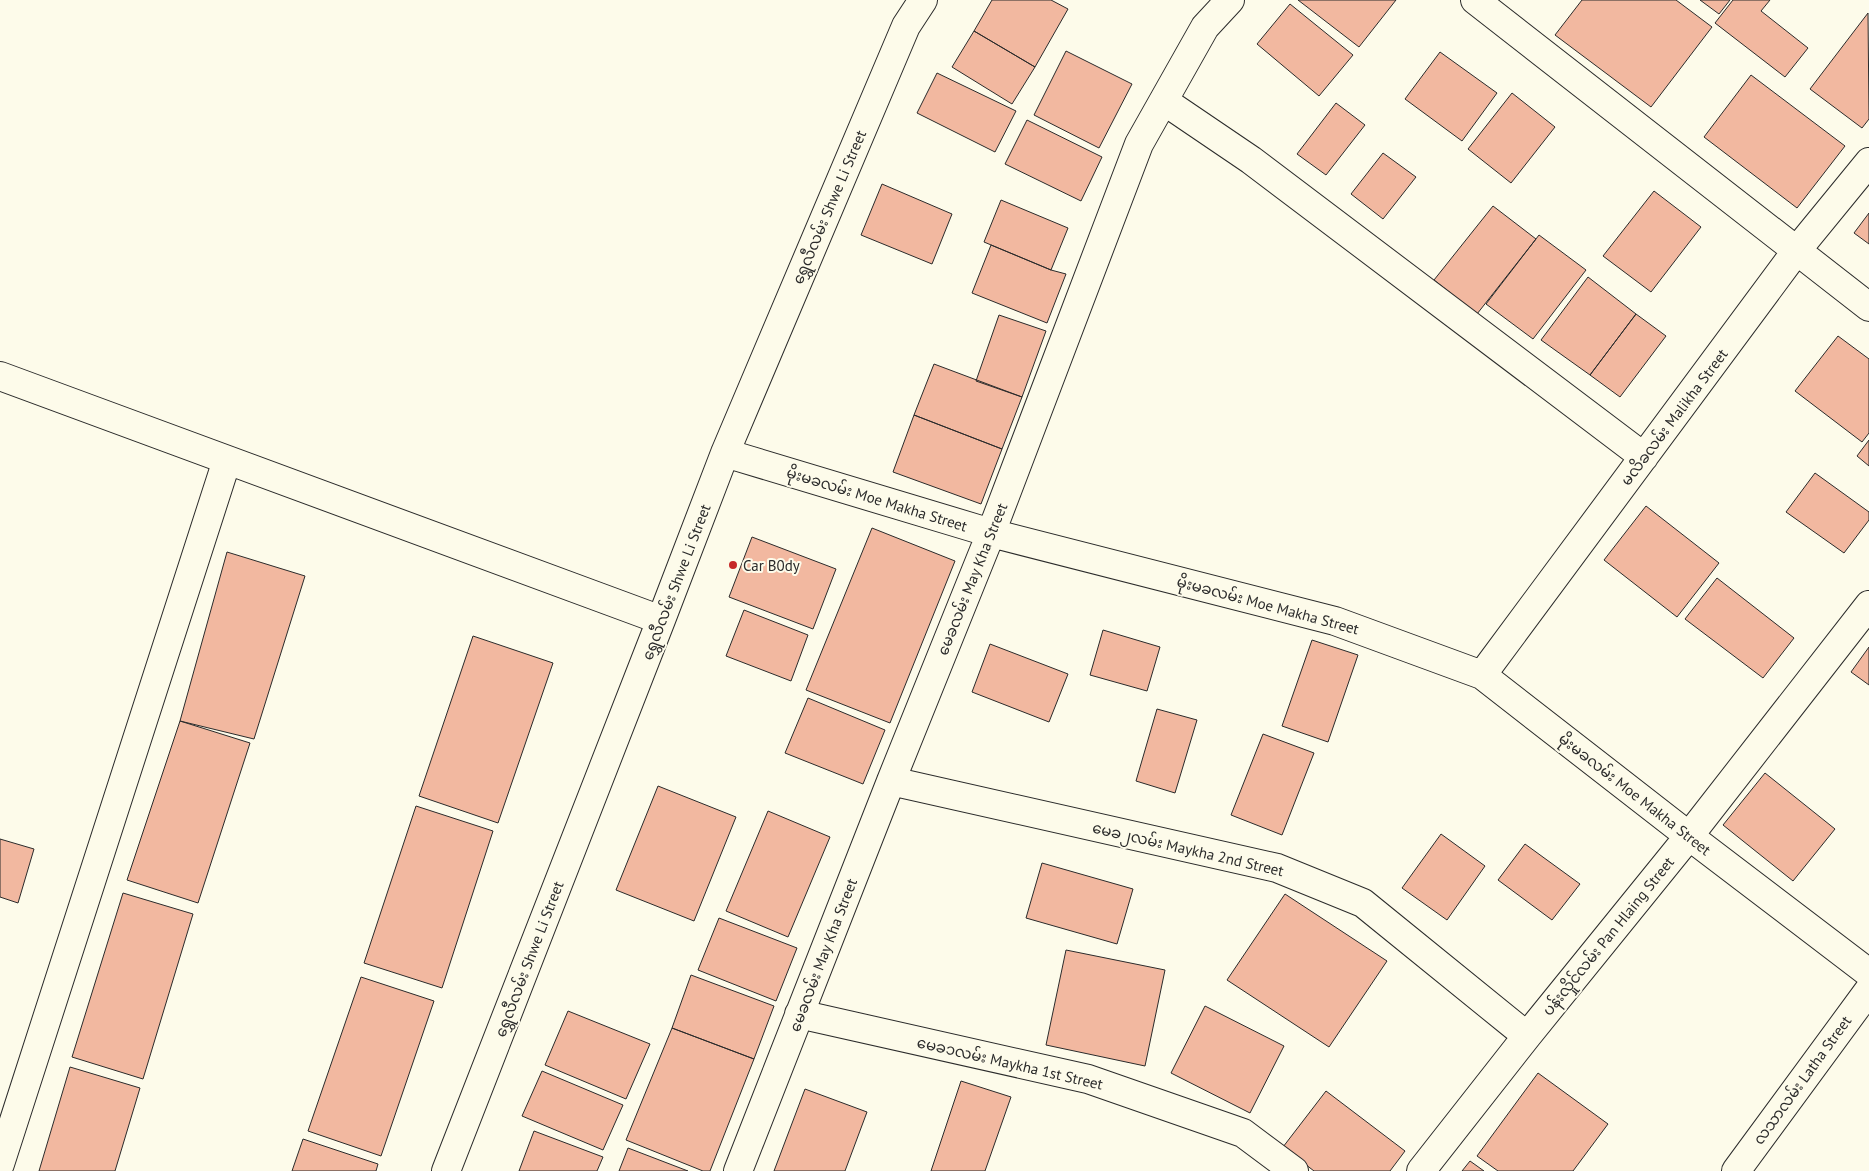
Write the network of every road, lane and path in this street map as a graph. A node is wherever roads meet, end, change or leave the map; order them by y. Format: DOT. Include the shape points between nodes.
graph roads {
  1 [pos="923,0"];
  2 [pos="1230,0"];
  3 [pos="1475,0"];
  4 [pos="1164,101"];
  5 [pos="1869,162"];
  6 [pos="1798,250"];
  7 [pos="1869,307"];
  8 [pos="0,376"];
  9 [pos="725,453"];
  10 [pos="1644,457"];
  11 [pos="227,460"];
  12 [pos="991,533"];
  13 [pos="1869,605"];
  14 [pos="662,620"];
  15 [pos="1482,674"];
  16 [pos="891,781"];
  17 [pos="1689,836"];
  18 [pos="1869,973"];
  19 [pos="1869,990"];
  20 [pos="800,1014"];
  21 [pos="1527,1036"];
  22 [pos="0,1164"];
  23 [pos="446,1171"];
  24 [pos="738,1171"];
  25 [pos="1294,1171"];
  26 [pos="1421,1171"];
  27 [pos="1736,1171"];
  1 -- 9 [label="street, ရွှေလီလမ်း Shwe Li Street" via="906,26"];
  2 -- 4 [label="street, မေခလမ်း May Kha Street" via="1205,27"];
  3 -- 6 [label="street"];
  4 -- 10 [label="street" via="1250,160"];
  4 -- 12 [label="street, မေခလမ်း May Kha Street" via="1139,144"];
  5 -- 6 [label="street, မလိခလမ်း Malikha Street"];
  6 -- 7 [label="street"];
  6 -- 10 [label="street, မလိခလမ်း Malikha Street"];
  8 -- 11 [label="street"];
  9 -- 12 [label="street, မိုးမခလမ်း Moe Makha Street"];
  9 -- 14 [label="street, ရွှေလီလမ်း Shwe Li Street"];
  10 -- 15 [label="street, မလိခလမ်း Malikha Street"];
  11 -- 14 [label="street"];
  11 -- 22 [label="street"];
  12 -- 15 [label="street, မိုးမခလမ်း Moe Makha Street" via="1335,620"];
  12 -- 16 [label="street, မေခလမ်း May Kha Street"];
  13 -- 17 [label="street, ပန်းလှိုင်လမ်း Pan Hlaing Street"];
  14 -- 23 [label="street, ရွှေလီလမ်း Shwe Li Street"];
  15 -- 17 [label="street, မိုးမခလမ်း Moe Makha Street"];
  16 -- 20 [label="street, မေခလမ်း May Kha Street"];
  16 -- 21 [label="street, မေခ၂လမ်း Maykha 2nd Street" via="1277,868 1363,903"];
  17 -- 18 [label="street, မိုးမခလမ်း Moe Makha Street"];
  17 -- 21 [label="street, ပန်းလှိုင်လမ်း Pan Hlaing Street"];
  19 -- 27 [label="street, လသာလမ်း Latha Street"];
  20 -- 24 [label="street, မေခလမ်း May Kha Street"];
  20 -- 25 [label="street, မေခ၁လမ်း Maykha 1st Street" via="1088,1079 1243,1133"];
  21 -- 26 [label="street, ပန်းလှိုင်လမ်း Pan Hlaing Street"];
}
